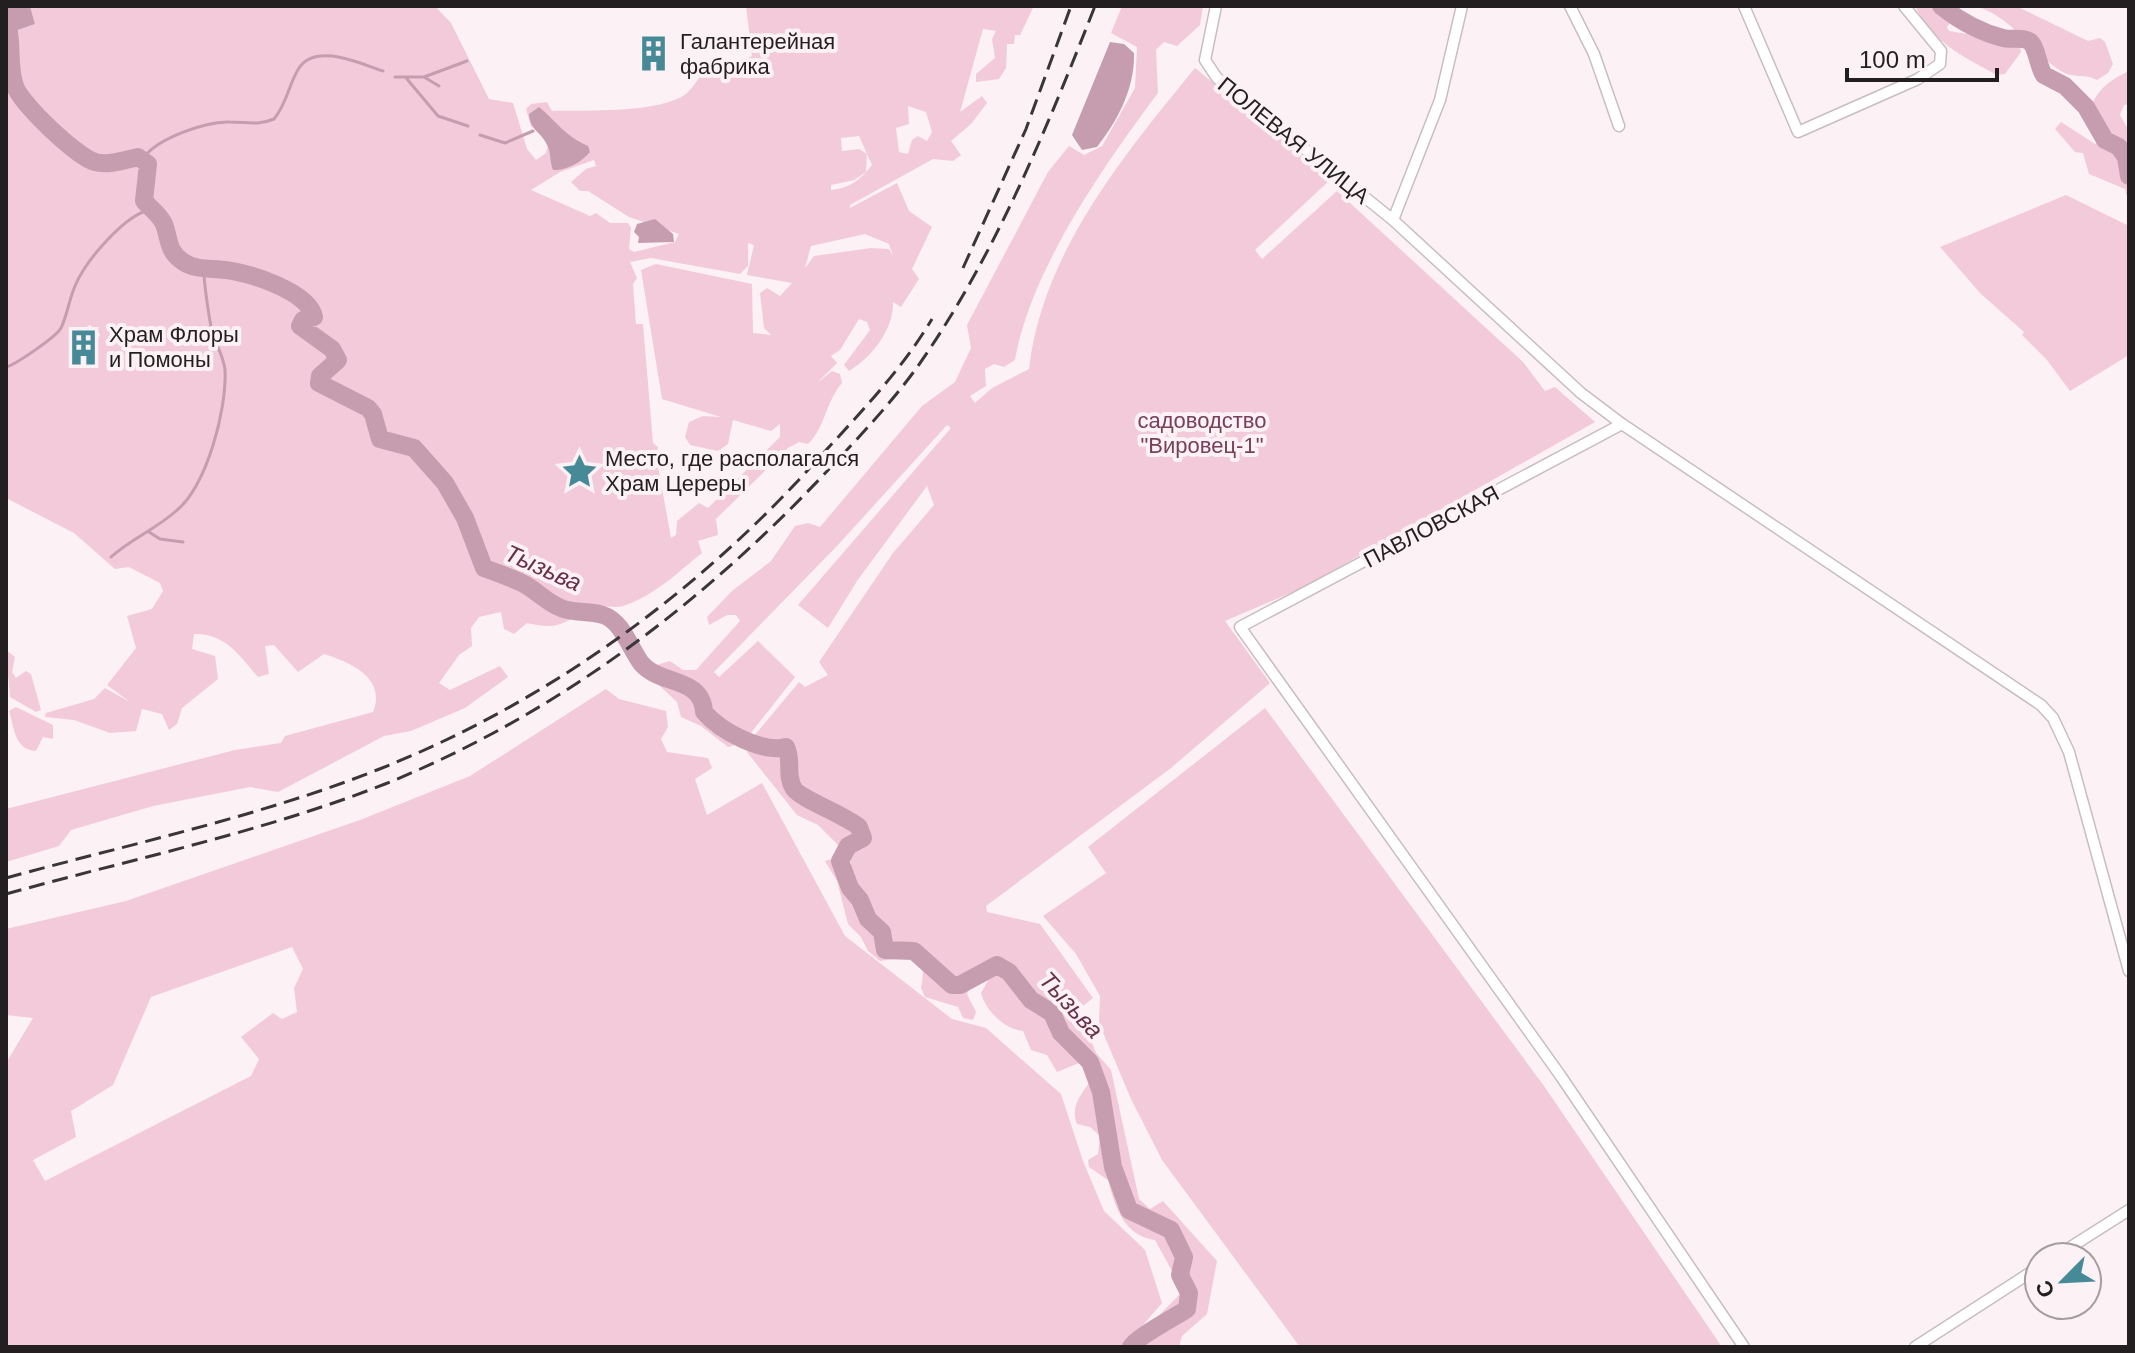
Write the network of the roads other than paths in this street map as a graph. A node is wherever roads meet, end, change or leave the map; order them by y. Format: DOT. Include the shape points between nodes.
graph roads {
  1 [pos="1216,6"];
  2 [pos="1462,6"];
  3 [pos="1570,6"];
  4 [pos="1744,6"];
  5 [pos="1904,6"];
  6 [pos="1619,126"];
  7 [pos="1393,220"];
  8 [pos="1622,424"];
  9 [pos="2129,971"];
  10 [pos="2129,1210"];
  11 [pos="2080,1241"];
  12 [pos="2023,1277"];
  13 [pos="1744,1347"];
  14 [pos="1915,1347"];
  1 -- 7 [label="street, ПОЛЕВАЯ УЛИЦА" via="1205,60 1208,69"];
  2 -- 7 [label="street" via="1440,100"];
  3 -- 6 [label="street" via="1594,54"];
  4 -- 5 [label="street" via="1798,132 1918,79 1940,64 1941,51"];
  7 -- 8 [label="street" via="1581,393"];
  8 -- 9 [label="street" via="2041,705 2069,752"];
  8 -- 13 [label="street, ПАВЛОВСКАЯ" via="1240,627 1560,1075"];
  10 -- 11 [label="street"];
  12 -- 14 [label="street"];
}
